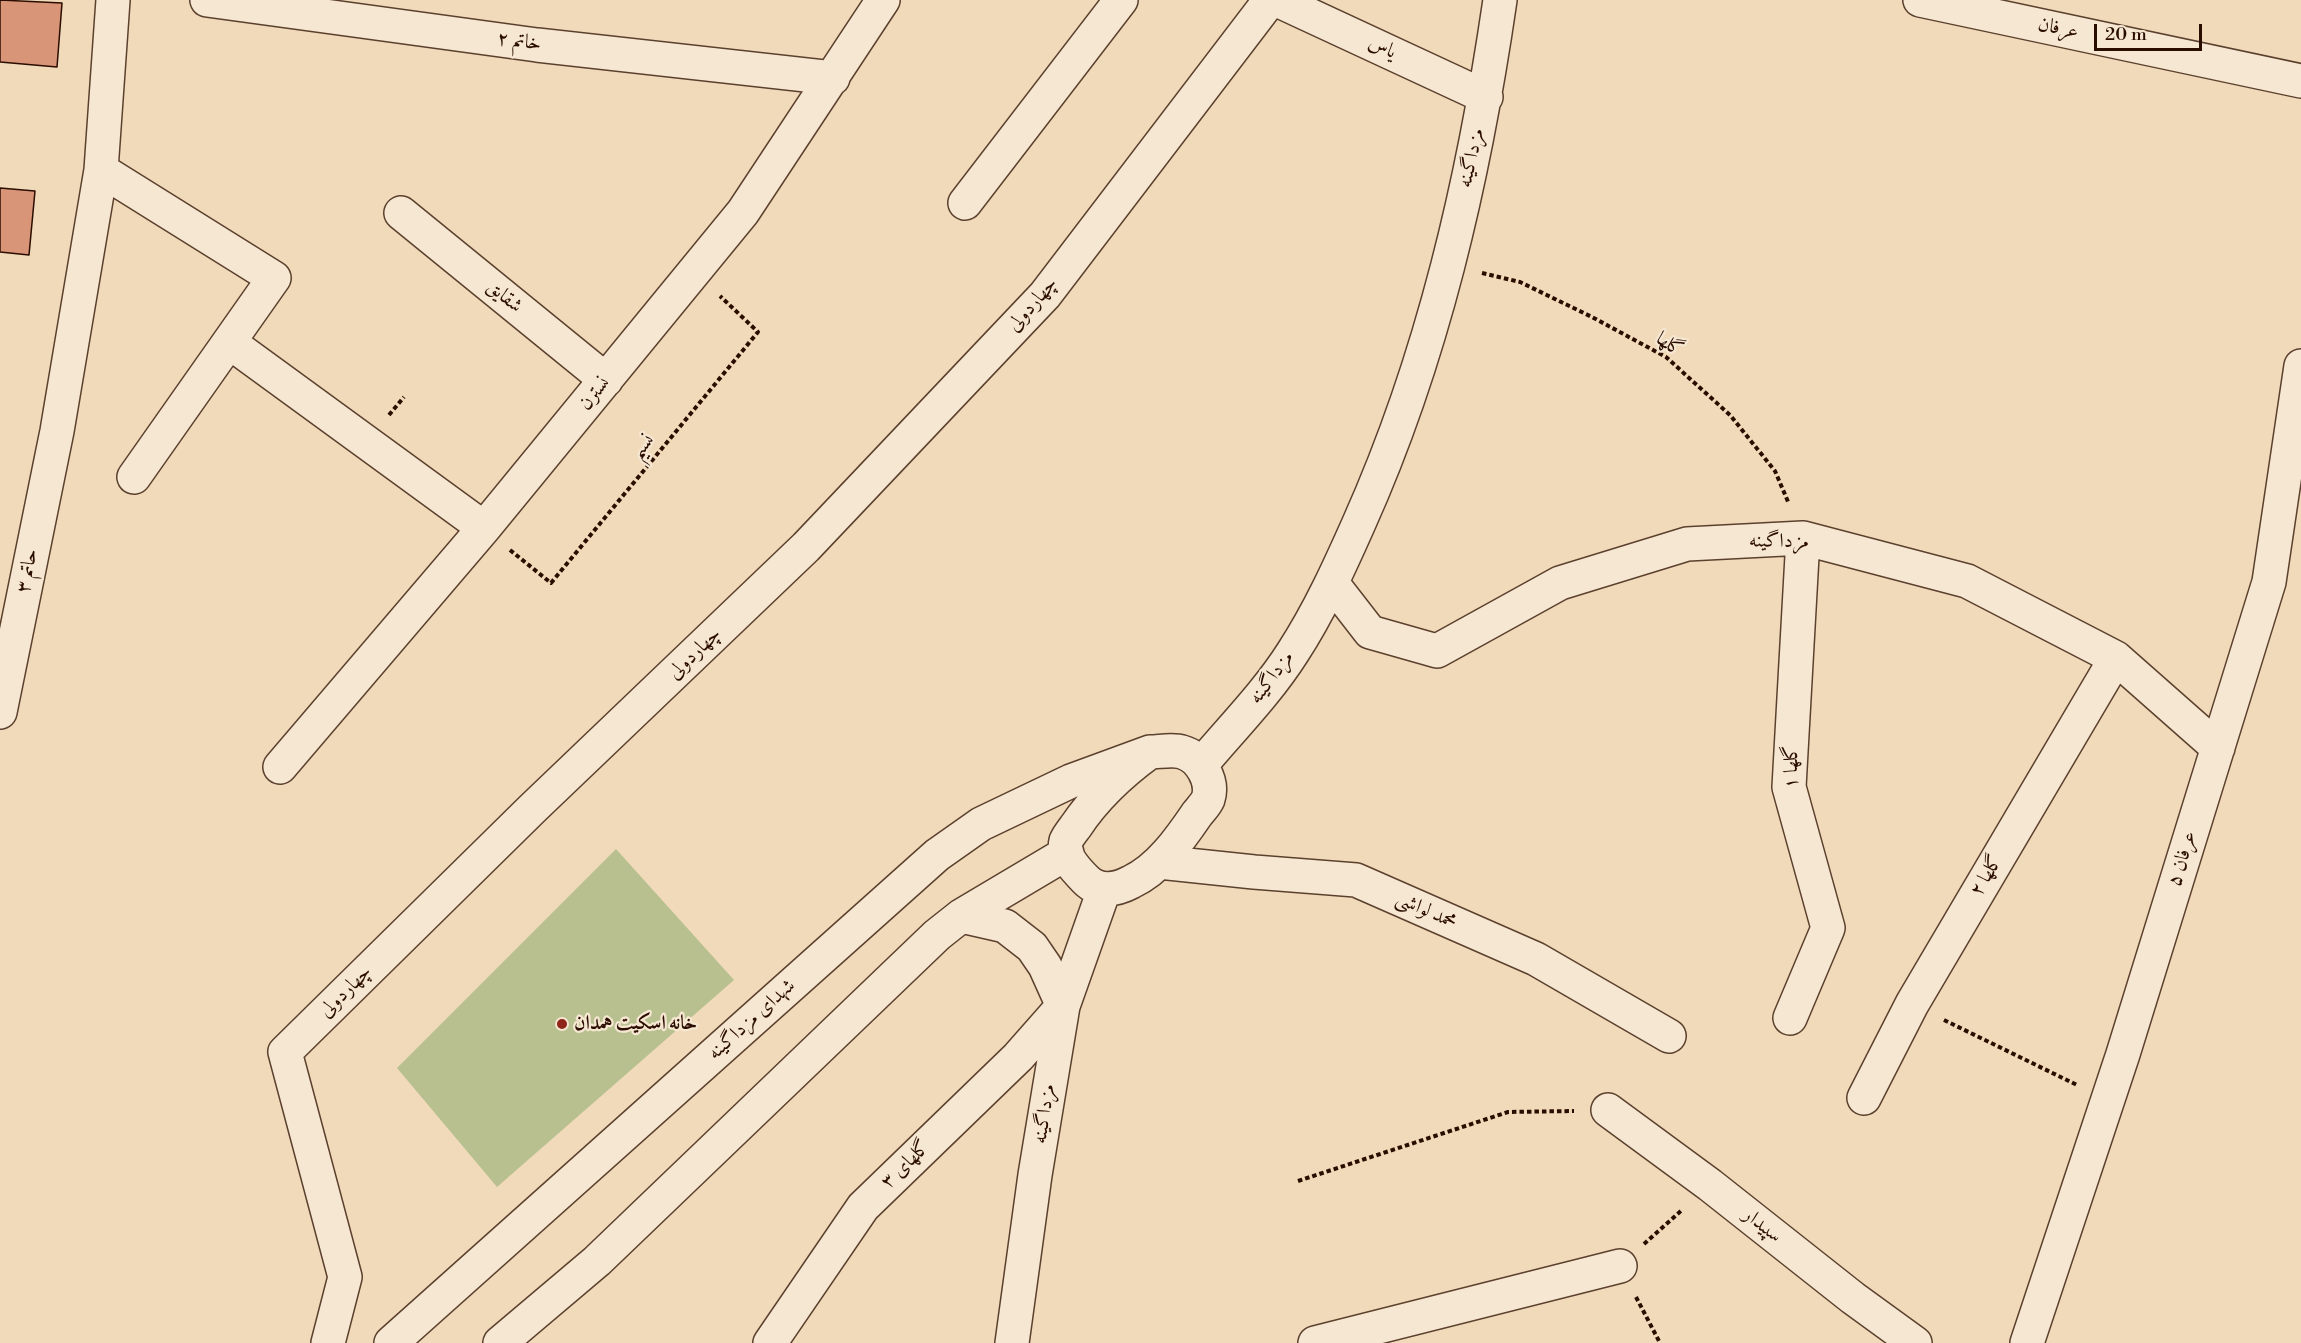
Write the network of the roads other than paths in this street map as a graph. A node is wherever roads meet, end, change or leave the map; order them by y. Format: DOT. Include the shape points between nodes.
graph roads {
  1 [pos="113,0"];
  2 [pos="207,0"];
  3 [pos="883,0"];
  4 [pos="1121,0"];
  5 [pos="1270,0"];
  6 [pos="1277,0"];
  7 [pos="1500,0"];
  8 [pos="1920,0"];
  9 [pos="833,78"];
  10 [pos="2301,81"];
  11 [pos="1486,97"];
  12 [pos="100,170"];
  13 [pos="965,203"];
  14 [pos="401,213"];
  15 [pos="229,342"];
  16 [pos="2301,366"];
  17 [pos="606,380"];
  18 [pos="134,477"];
  19 [pos="484,528"];
  20 [pos="1803,538"];
  21 [pos="1332,583"];
  22 [pos="2116,658"];
  23 [pos="0,712"];
  24 [pos="2218,747"];
  25 [pos="1150,752"];
  26 [pos="1202,765"];
  27 [pos="280,767"];
  28 [pos="1067,853"];
  29 [pos="1159,862"];
  30 [pos="1104,890"];
  31 [pos="961,916"];
  32 [pos="1063,1006"];
  33 [pos="1790,1018"];
  34 [pos="1669,1036"];
  35 [pos="1864,1098"];
  36 [pos="1608,1110"];
  37 [pos="1620,1266"];
  38 [pos="328,1343"];
  39 [pos="391,1343"];
  40 [pos="500,1343"];
  41 [pos="770,1343"];
  42 [pos="1012,1343"];
  43 [pos="1315,1343"];
  44 [pos="1915,1343"];
  45 [pos="2027,1343"];
  1 -- 12 [label="street, حاتم ۳"];
  2 -- 9 [label="street, خاتم ۲" via="537,45"];
  3 -- 9 [label="street, نسترن"];
  4 -- 13 [label="street"];
  5 -- 38 [label="street, چهاردولی" via="1045,295 806,547 285,1052 345,1277"];
  6 -- 11 [label="street, یاس"];
  7 -- 11 [label="street, مزداگینه"];
  8 -- 10 [label="street, عرفان"];
  9 -- 17 [label="street, نسترن" via="743,212"];
  11 -- 21 [label="street, مزداگینه" via="1433,323 1382,471"];
  12 -- 15 [label="street" via="274,278"];
  12 -- 23 [label="street, حاتم ۳" via="57,431"];
  14 -- 17 [label="street, شقایق"];
  15 -- 18 [label="street"];
  15 -- 19 [label="street"];
  16 -- 24 [label="street, عرفان ۵" via="2269,582"];
  17 -- 19 [label="street, نسترن"];
  19 -- 27 [label="street, نسترن"];
  20 -- 21 [label="street, مزداگینه" via="1687,544 1560,583 1437,651 1370,632"];
  20 -- 22 [label="street, مزداگینه" via="1967,581"];
  20 -- 33 [label="street, گلها ۱" via="1789,787 1828,928"];
  21 -- 26 [label="street, مزداگینه" via="1274,679"];
  22 -- 24 [label="street, مزداگینه"];
  22 -- 35 [label="street, گلها ۲" via="1912,1004"];
  24 -- 45 [label="street, عرفان ۵"];
  25 -- 26 [label="street" via="1182,752"];
  25 -- 28 [label="street" via="1089,806 1066,841"];
  25 -- 39 [label="street, شهدای مزداگینه" via="1071,781 981,824 937,855"];
  26 -- 29 [label="street" via="1208,779 1208,799"];
  28 -- 30 [label="street" via="1089,884"];
  28 -- 31 [label="street"];
  29 -- 30 [label="street" via="1134,881"];
  29 -- 34 [label="street, محمد لواشی" via="1356,880 1536,959"];
  30 -- 32 [label="street, مزداگینه"];
  31 -- 32 [label="street" via="1005,926 1032,947"];
  31 -- 40 [label="street" via="597,1261"];
  32 -- 41 [label="street, گلهای ۳" via="1018,1057 862,1207"];
  32 -- 42 [label="street, مزداگینه"];
  36 -- 44 [label="street, سپیدار"];
  37 -- 43 [label="street"];
}
